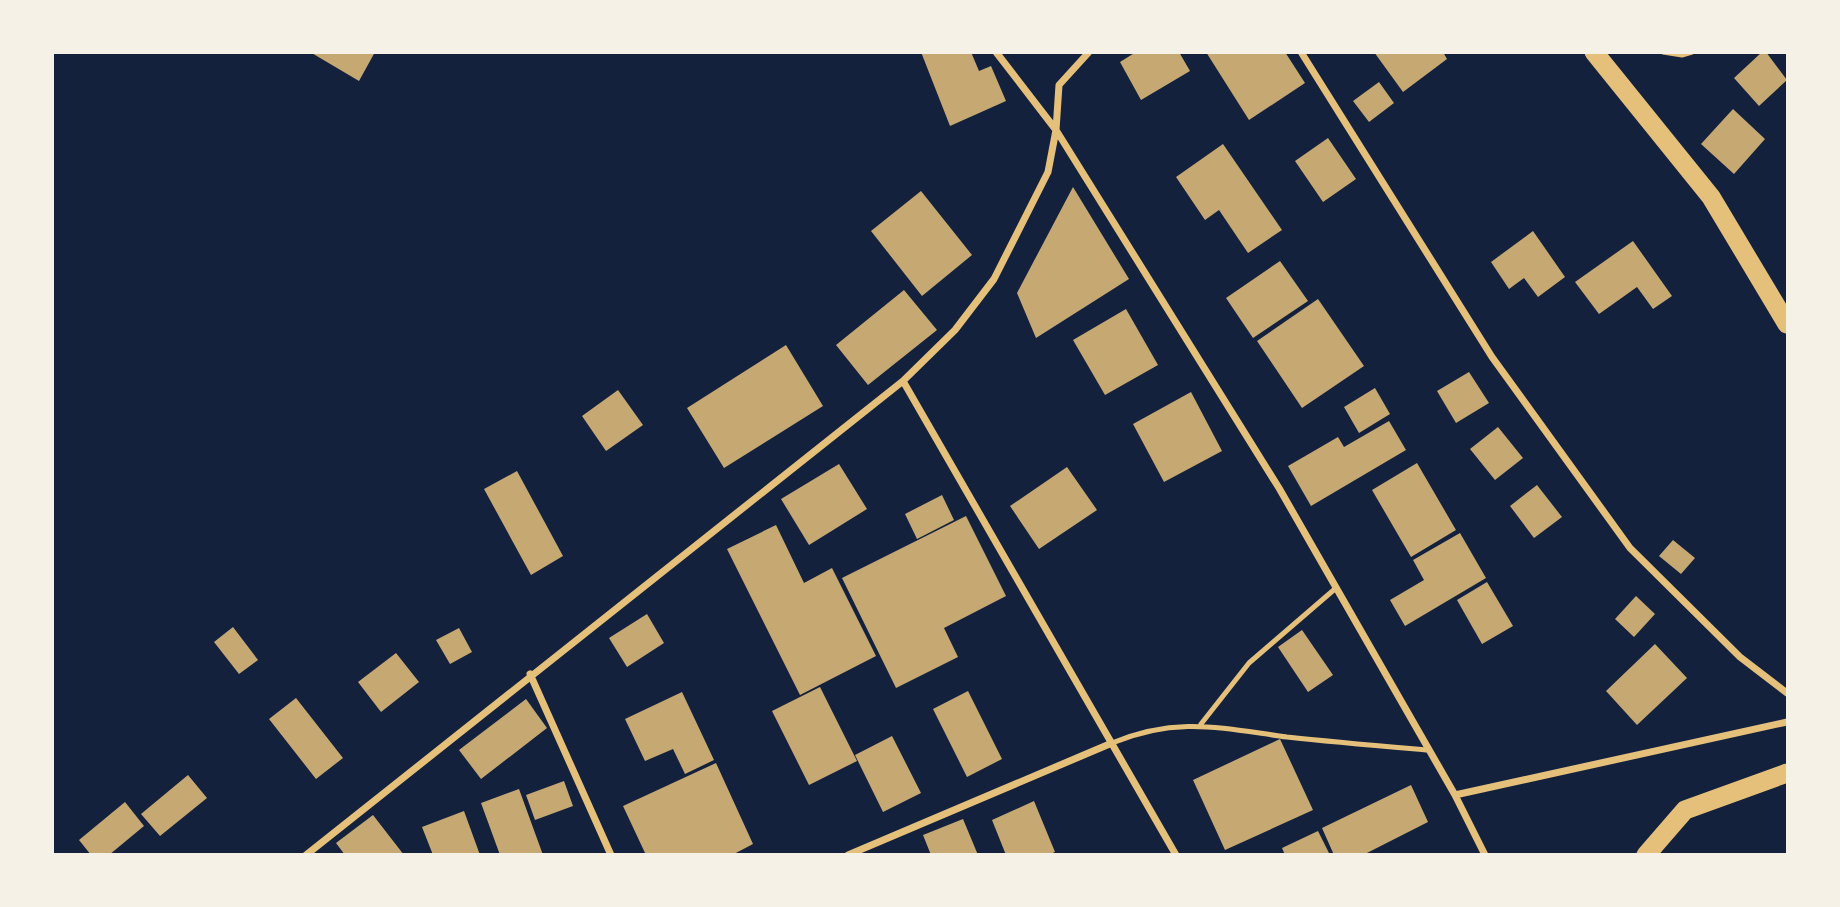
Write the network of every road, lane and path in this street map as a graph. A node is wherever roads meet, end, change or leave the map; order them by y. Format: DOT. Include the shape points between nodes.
graph roads {
  1 [pos="996,52"];
  2 [pos="1089,52"];
  3 [pos="1301,52"];
  4 [pos="1594,52"];
  5 [pos="1663,52"];
  6 [pos="1692,52"];
  7 [pos="1056,131"];
  8 [pos="1787,324"];
  9 [pos="903,381"];
  10 [pos="1336,588"];
  11 [pos="530,674"];
  12 [pos="1787,693"];
  13 [pos="1787,722"];
  14 [pos="1202,724"];
  15 [pos="1112,743"];
  16 [pos="1426,750"];
  17 [pos="1787,773"];
  18 [pos="1454,795"];
  19 [pos="308,854"];
  20 [pos="611,855"];
  21 [pos="848,855"];
  22 [pos="1177,855"];
  23 [pos="1485,855"];
  24 [pos="1646,855"];
  1 -- 7 [label="street"];
  2 -- 7 [label="street" via="1059,85"];
  3 -- 12 [label="street" via="1492,357 1630,548 1740,657"];
  4 -- 8 [label="highway" via="1711,197"];
  5 -- 6 [label="lane"];
  7 -- 9 [label="street" via="1048,172 994,279 955,330"];
  7 -- 10 [label="street" via="1279,488"];
  9 -- 11 [label="street"];
  9 -- 15 [label="street"];
  10 -- 14 [label="lane" via="1249,663"];
  10 -- 16 [label="street"];
  11 -- 19 [label="street"];
  11 -- 20 [label="street"];
  13 -- 18 [label="street"];
  14 -- 15 [label="lane" via="1143,730"];
  14 -- 16 [label="lane"];
  15 -- 21 [label="street"];
  15 -- 22 [label="street"];
  16 -- 18 [label="street"];
  17 -- 24 [label="highway" via="1685,810"];
  18 -- 23 [label="street"];
}
